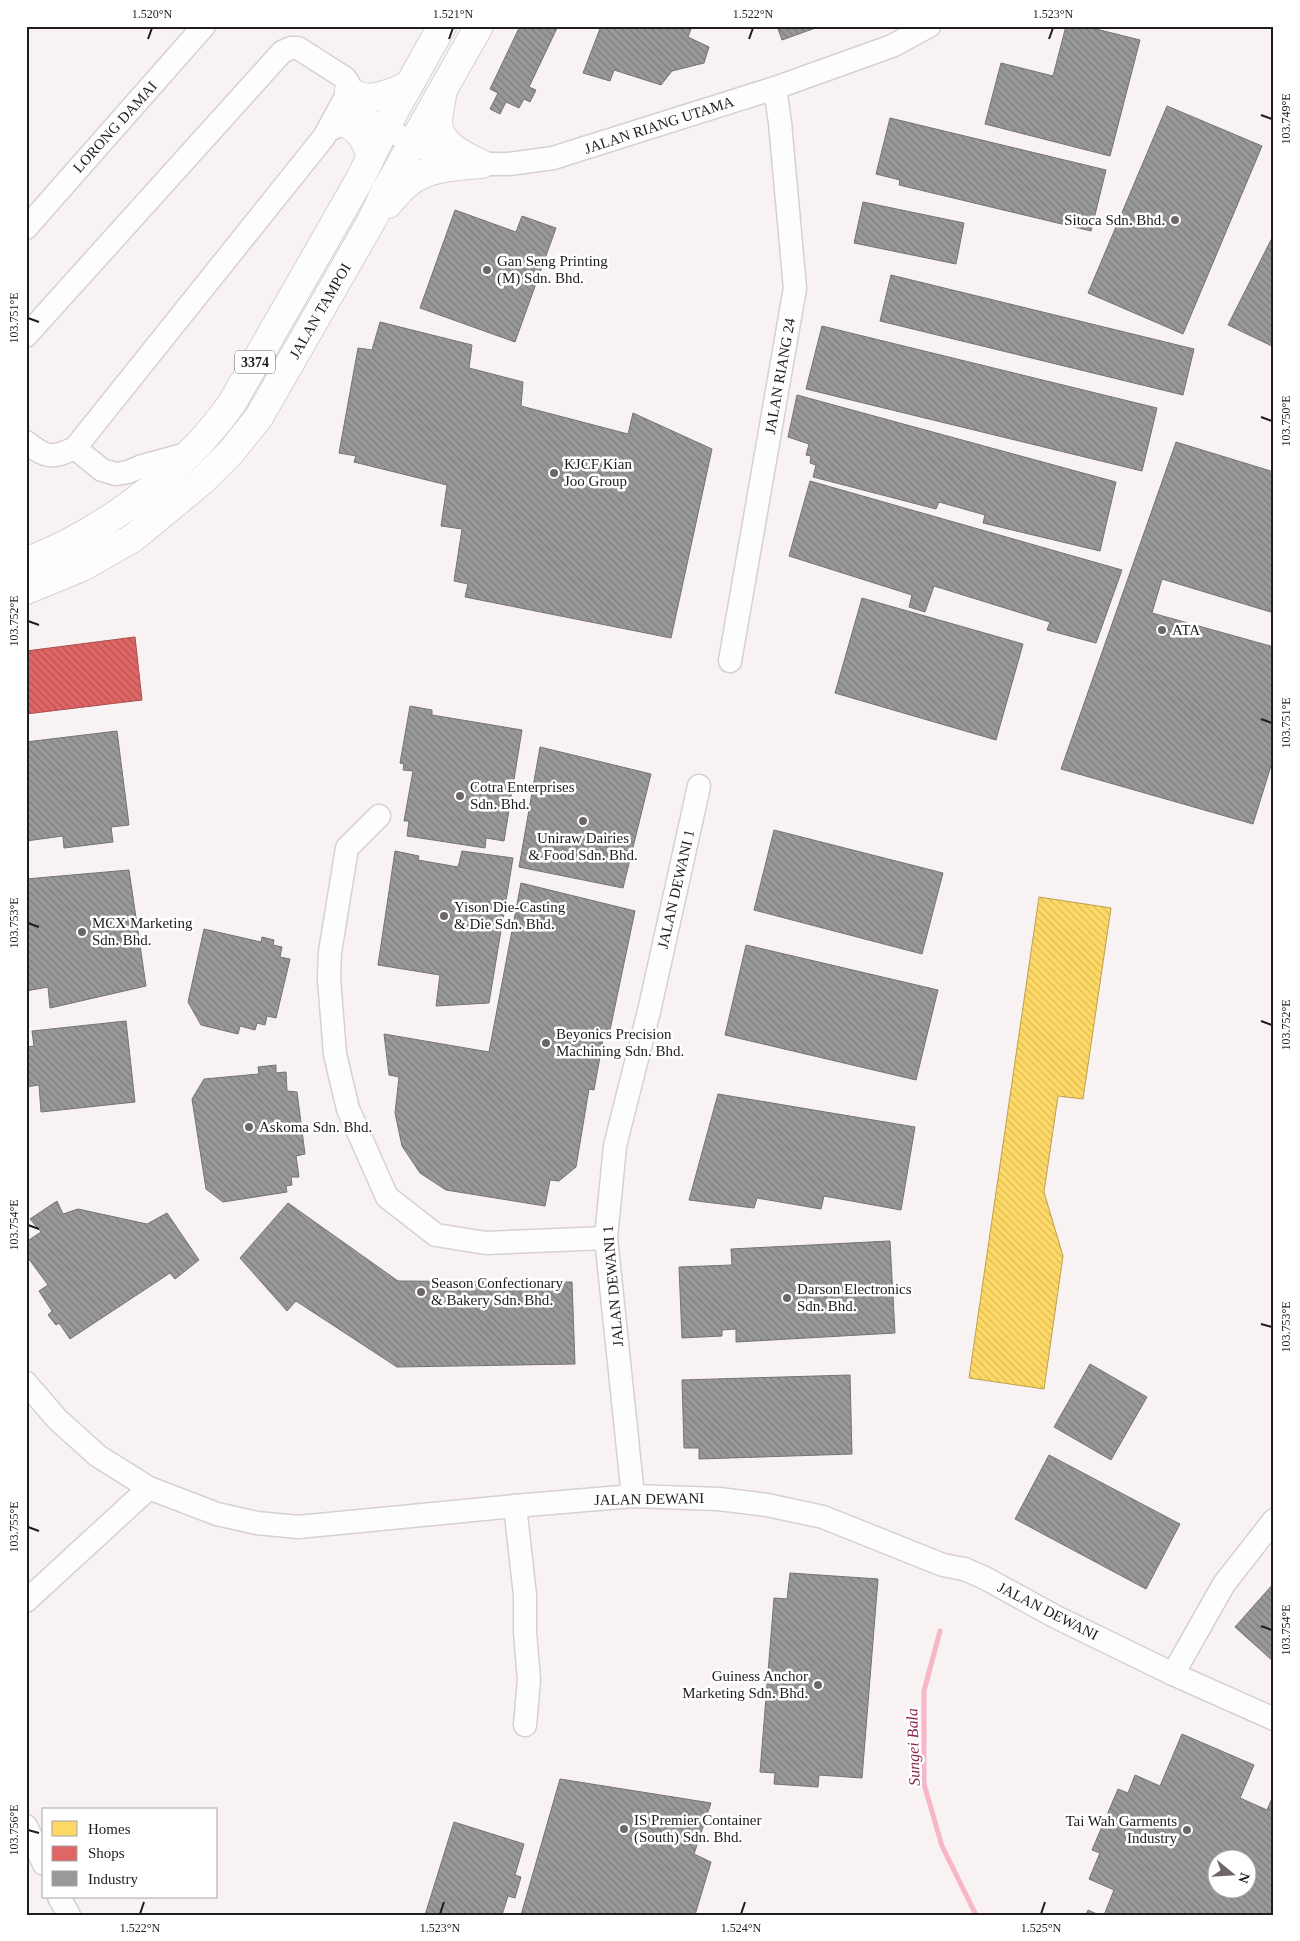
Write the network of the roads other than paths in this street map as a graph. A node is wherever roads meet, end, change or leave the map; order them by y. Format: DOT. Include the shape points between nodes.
graph roads {
  1 [pos="204,26"];
  2 [pos="442,26"];
  3 [pos="479,26"];
  4 [pos="928,26"];
  5 [pos="891,36"];
  6 [pos="408,86"];
  7 [pos="775,88"];
  8 [pos="349,91"];
  9 [pos="443,91"];
  10 [pos="384,128"];
  11 [pos="332,129"];
  12 [pos="412,144"];
  13 [pos="371,155"];
  14 [pos="482,164"];
  15 [pos="372,220"];
  16 [pos="26,228"];
  17 [pos="26,336"];
  18 [pos="26,442"];
  19 [pos="75,448"];
  20 [pos="190,453"];
  21 [pos="26,562"];
  22 [pos="26,590"];
  23 [pos="730,661"];
  24 [pos="699,786"];
  25 [pos="379,816"];
  26 [pos="606,1238"];
  27 [pos="26,1383"];
  28 [pos="149,1488"];
  29 [pos="633,1496"];
  30 [pos="515,1506"];
  31 [pos="1274,1520"];
  32 [pos="26,1601"];
  33 [pos="1173,1674"];
  34 [pos="1274,1719"];
  35 [pos="525,1725"];
  36 [pos="26,1826"];
  37 [pos="42,1860"];
  38 [pos="60,1898"];
  39 [pos="69,1915"];
  1 -- 16 [label="street, LORONG DAMAI"];
  2 -- 6 [label="main road, JALAN TAMPOI / 3374"];
  3 -- 9 [label="main road, JALAN TAMPOI / 3374"];
  4 -- 5 [label="street, JALAN RIANG UTAMA"];
  5 -- 7 [label="street, JALAN RIANG UTAMA"];
  6 -- 8 [label="main road" via="367,99"];
  6 -- 10 [label="main road, JALAN TAMPOI / 3374"];
  7 -- 14 [label="street, JALAN RIANG UTAMA" via="554,158"];
  7 -- 23 [label="street, JALAN RIANG 24" via="795,288"];
  8 -- 11 [label="street"];
  8 -- 17 [label="street" via="345,78 298,48 282,52"];
  9 -- 12 [label="main road, JALAN TAMPOI / 3374"];
  9 -- 14 [label="main road" via="438,124 444,140 457,152"];
  10 -- 11 [label="street, JALAN RIANG UTAMA" via="360,115 350,115"];
  10 -- 12 [label="street, JALAN RIANG UTAMA"];
  10 -- 13 [label="main road, JALAN TAMPOI / 3374"];
  11 -- 13 [label="main road" via="355,127"];
  11 -- 19 [label="street"];
  12 -- 14 [label="street, JALAN RIANG UTAMA" via="438,156"];
  12 -- 15 [label="main road, JALAN TAMPOI / 3374"];
  13 -- 20 [label="main road, JALAN TAMPOI / 3374" via="232,403"];
  14 -- 15 [label="main road" via="443,168 414,178"];
  15 -- 22 [label="main road, JALAN TAMPOI / 3374" via="259,417 231,452 133,538 82,568"];
  18 -- 19 [label="street" via="49,456"];
  19 -- 20 [label="street" via="102,470 116,474"];
  20 -- 21 [label="main road, JALAN TAMPOI / 3374" via="114,516 68,544"];
  24 -- 26 [label="street, JALAN DEWANI 1" via="615,1146"];
  25 -- 26 [label="street" via="347,848 330,952 329,978 335,1054 348,1110 387,1197 436,1235 486,1243"];
  26 -- 29 [label="street, JALAN DEWANI 1"];
  27 -- 28 [label="street, JALAN DEWANI" via="57,1418 98,1456"];
  28 -- 30 [label="street, JALAN DEWANI" via="217,1514 298,1527"];
  28 -- 32 [label="street"];
  29 -- 30 [label="street, JALAN DEWANI"];
  29 -- 33 [label="street, JALAN DEWANI" via="719,1498 823,1517 943,1565 982,1577"];
  30 -- 35 [label="street" via="530,1680"];
  31 -- 33 [label="street" via="1224,1584"];
  33 -- 34 [label="street, JALAN DEWANI"];
  36 -- 37 [label="street"];
  38 -- 39 [label="street"];
}
